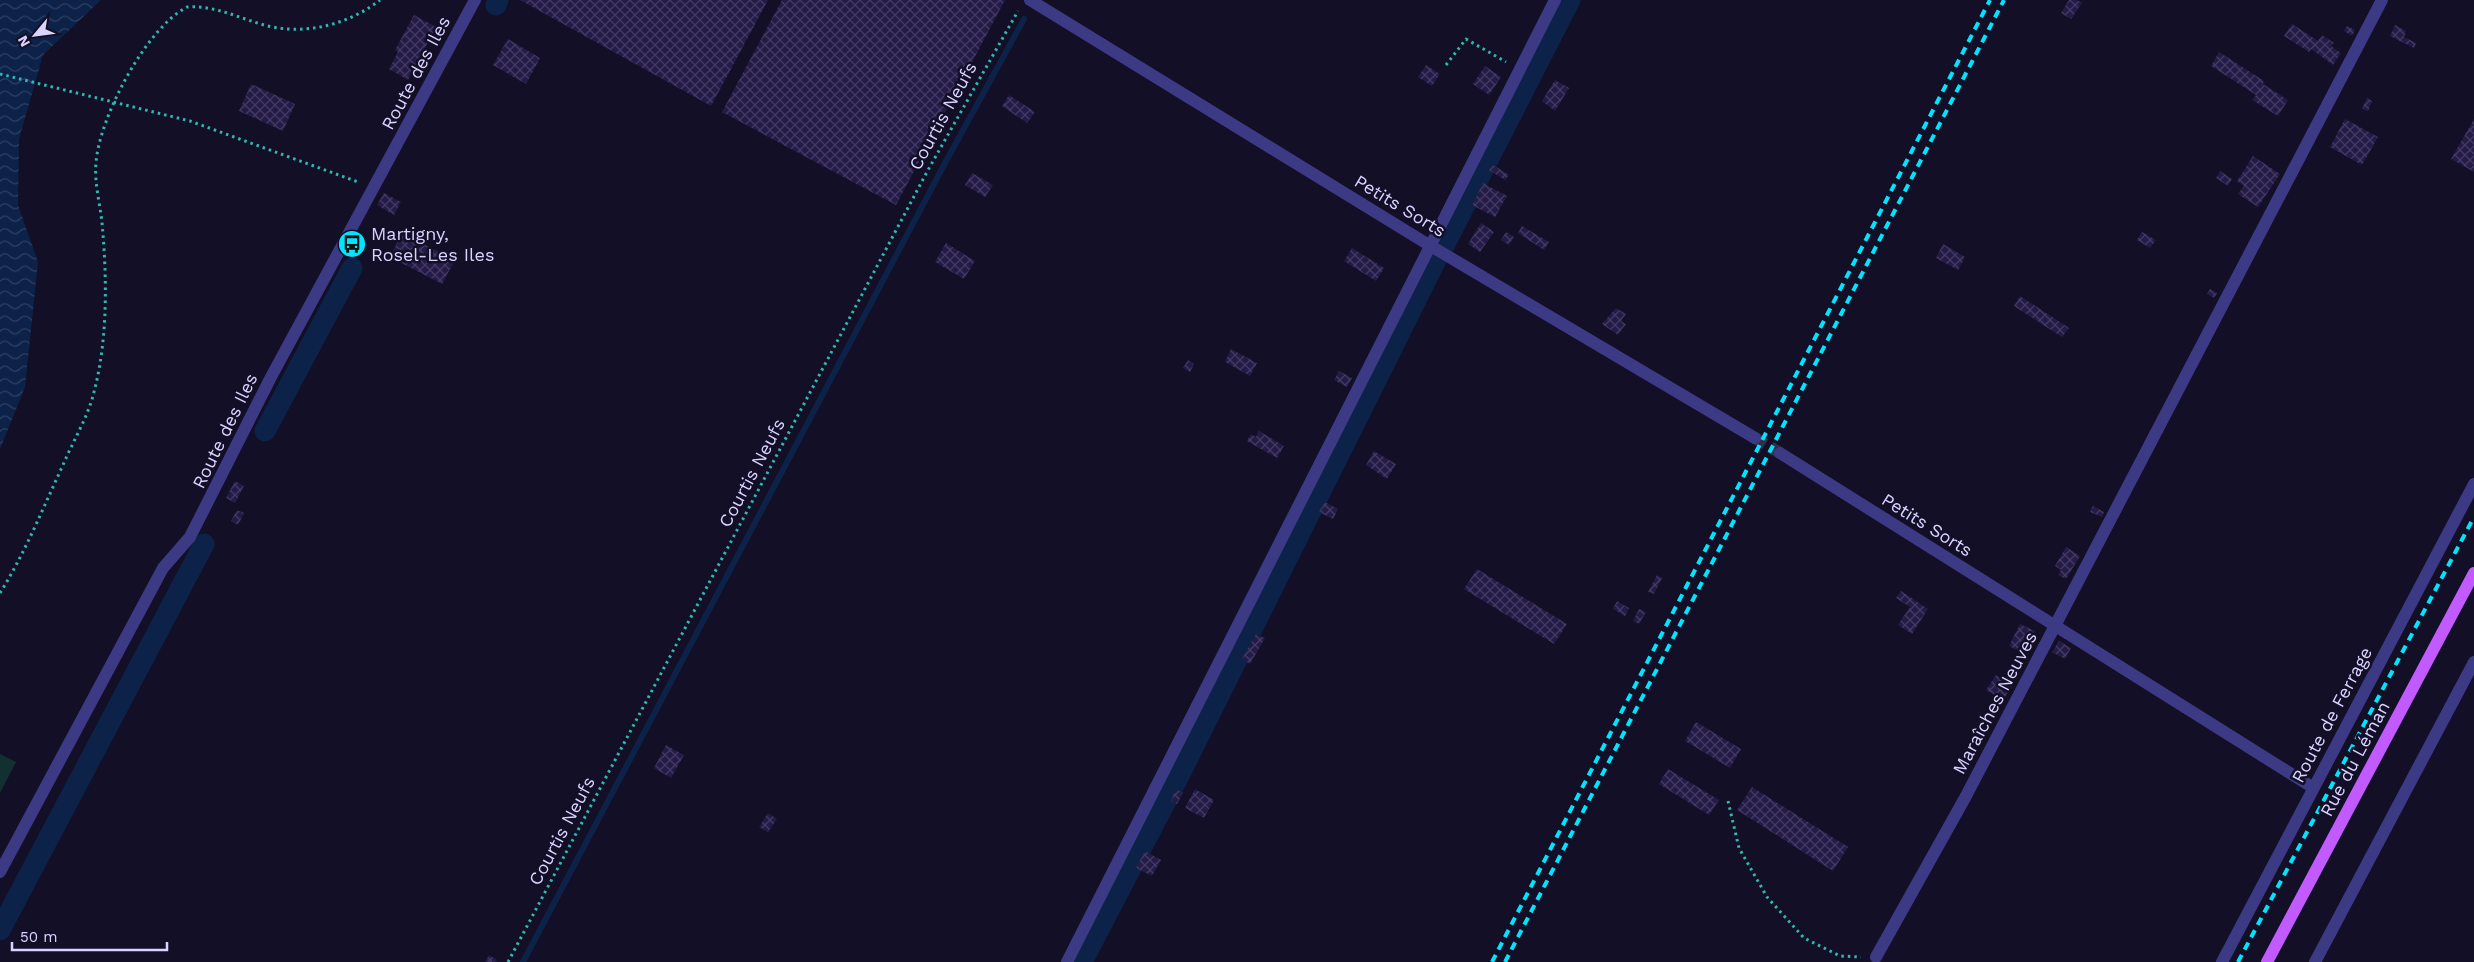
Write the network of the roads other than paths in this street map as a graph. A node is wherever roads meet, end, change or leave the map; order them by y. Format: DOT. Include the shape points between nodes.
graph roads {
  1 [pos="475,0"];
  2 [pos="1030,0"];
  3 [pos="1555,0"];
  4 [pos="2382,0"];
  5 [pos="1429,245"];
  6 [pos="1754,438"];
  7 [pos="1780,453"];
  8 [pos="2474,484"];
  9 [pos="2474,573"];
  10 [pos="2055,626"];
  11 [pos="2474,662"];
  12 [pos="2312,788"];
  13 [pos="0,872"];
  14 [pos="1876,957"];
  15 [pos="1067,962"];
  16 [pos="2222,962"];
  17 [pos="2267,962"];
  18 [pos="2316,962"];
  1 -- 13 [label="street, Route des Iles" via="271,377 190,537 162,568"];
  2 -- 5 [label="street, Petits Sorts"];
  3 -- 5 [label="street"];
  4 -- 10 [label="street"];
  5 -- 6 [label="street, Petits Sorts"];
  5 -- 15 [label="street"];
  7 -- 10 [label="street, Petits Sorts"];
  8 -- 12 [label="street, Route de Ferrage"];
  9 -- 17 [label="main road, Rue du Léman"];
  10 -- 12 [label="street, Maraîches Neuves"];
  10 -- 14 [label="street, Maraîches Neuves" via="1966,796"];
  11 -- 18 [label="street"];
  12 -- 16 [label="street, Route de Ferrage"];
}
